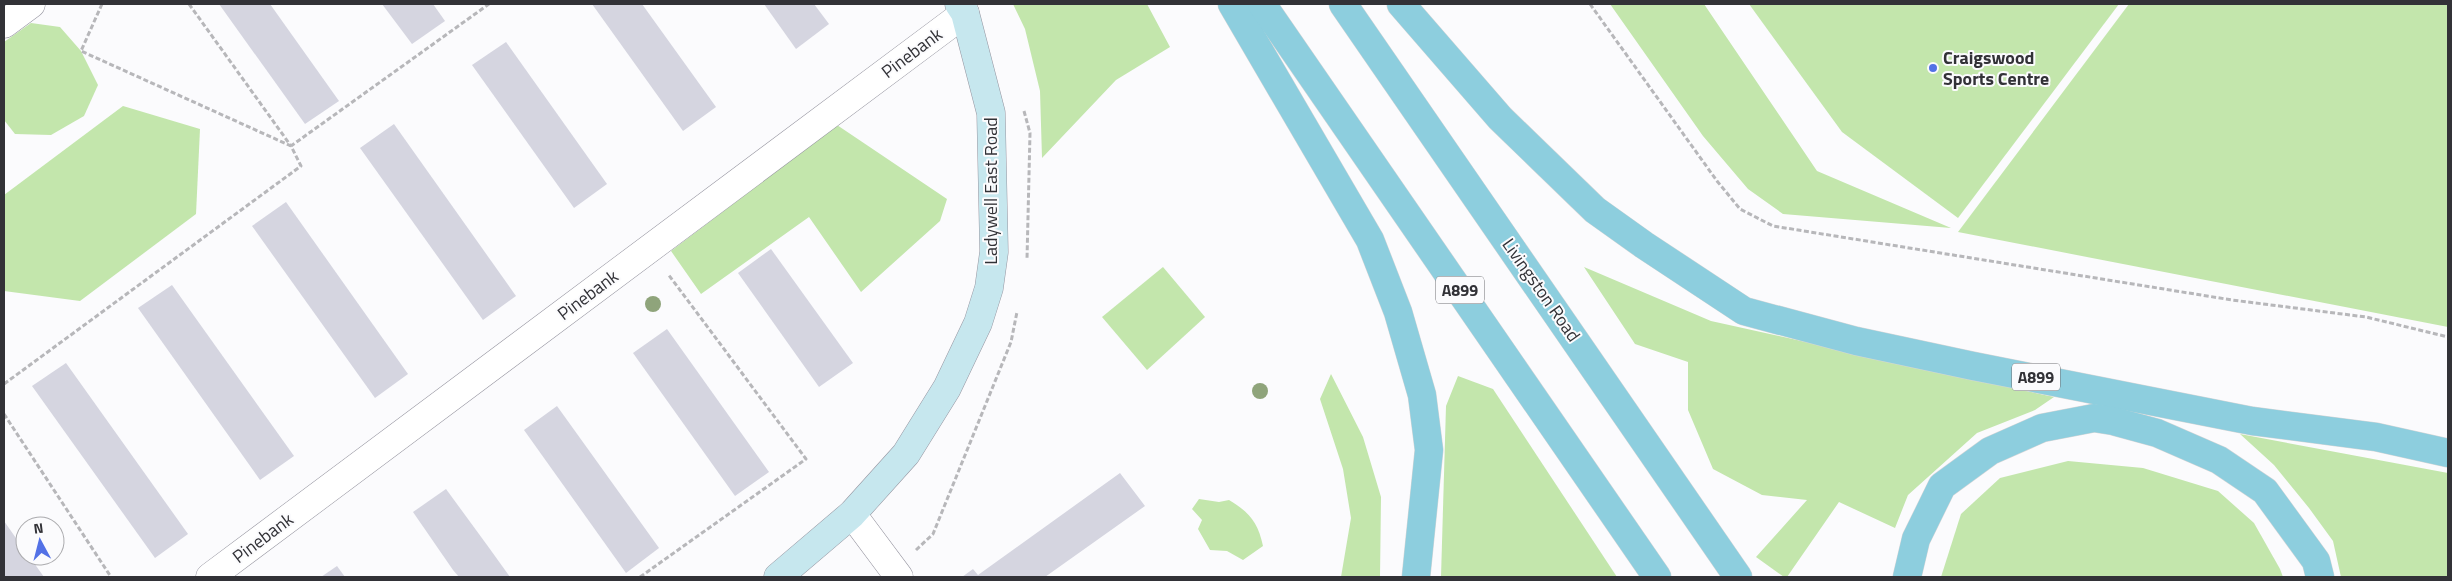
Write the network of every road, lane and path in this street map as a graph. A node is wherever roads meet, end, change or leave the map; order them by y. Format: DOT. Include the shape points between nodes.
graph roads {
  1 [pos="31,4"];
  2 [pos="102,4"];
  3 [pos="189,4"];
  4 [pos="490,4"];
  5 [pos="1232,4"];
  6 [pos="1262,4"];
  7 [pos="1343,4"];
  8 [pos="1401,4"];
  9 [pos="1590,4"];
  10 [pos="962,9"];
  11 [pos="4,24"];
  12 [pos="291,146"];
  13 [pos="650,249"];
  14 [pos="2448,337"];
  15 [pos="4,384"];
  16 [pos="4,414"];
  17 [pos="2448,453"];
  18 [pos="852,514"];
  19 [pos="111,577"];
  20 [pos="210,577"];
  21 [pos="640,577"];
  22 [pos="778,577"];
  23 [pos="899,577"];
  24 [pos="1416,577"];
  25 [pos="1657,577"];
  26 [pos="1738,577"];
  27 [pos="1907,577"];
  28 [pos="2320,577"];
  1 -- 11 [label="street"];
  2 -- 12 [label="path" via="81,51"];
  3 -- 12 [label="path"];
  4 -- 12 [label="path"];
  5 -- 24 [label="main road" via="1370,240 1398,312 1422,395 1429,450"];
  6 -- 25 [label="main road, A899"];
  7 -- 26 [label="main road, Livingston Road"];
  8 -- 17 [label="main road, A899" via="1500,118 1595,210 1744,311 1856,341 1973,366 2252,421 2376,437"];
  9 -- 14 [label="path" via="1740,209 1773,226 2232,300 2366,317"];
  10 -- 13 [label="street, Pinebank"];
  10 -- 18 [label="street, Ladywell East Road" via="991,113 994,252 990,288 978,323 947,388 906,454"];
  12 -- 15 [label="path" via="302,166"];
  13 -- 20 [label="street, Pinebank"];
  13 -- 21 [label="path" via="806,459"];
  16 -- 19 [label="path"];
  18 -- 22 [label="street, Ladywell East Road"];
  18 -- 23 [label="street"];
  27 -- 28 [label="main road" via="1916,539 1942,486 1990,451 2042,428 2094,418 2157,432 2219,460 2265,491 2316,561"];
}
